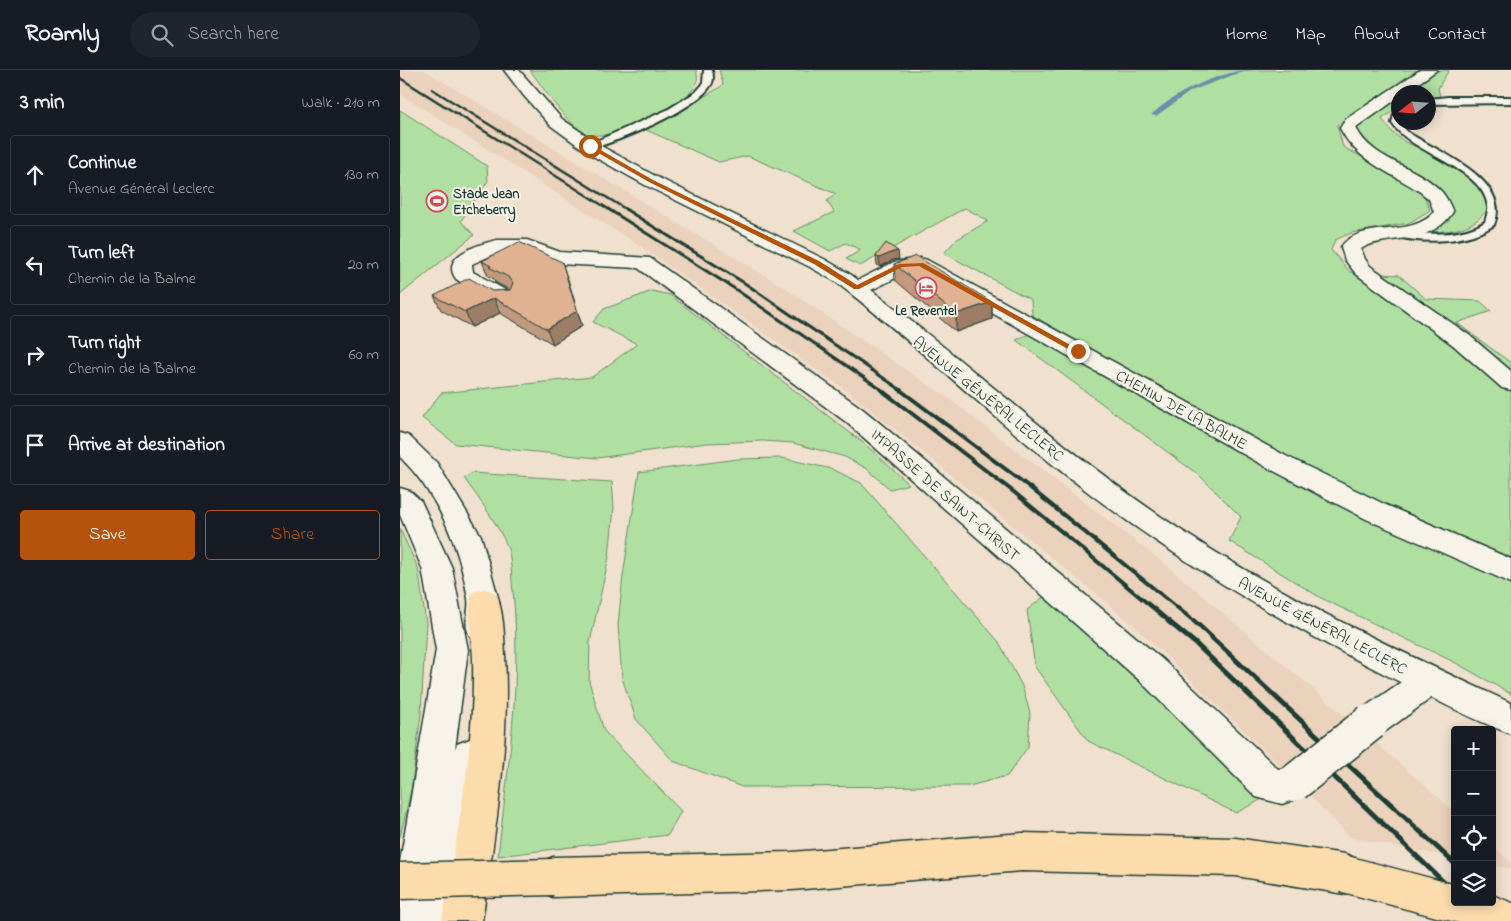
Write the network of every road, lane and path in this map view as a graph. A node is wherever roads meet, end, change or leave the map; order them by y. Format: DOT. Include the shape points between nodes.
graph roads {
  1 [pos="511,70"];
  2 [pos="708,70"];
  3 [pos="1430,70"];
  4 [pos="1511,100"];
  5 [pos="1436,101"];
  6 [pos="1402,130"];
  7 [pos="590,146"];
  8 [pos="1395,234"];
  9 [pos="856,288"];
  10 [pos="506,299"];
  11 [pos="1511,383"];
  12 [pos="400,442"];
  13 [pos="400,498"];
  14 [pos="1511,572"];
  15 [pos="484,601"];
  16 [pos="1430,681"];
  17 [pos="1511,719"];
  18 [pos="1511,733"];
  19 [pos="400,880"];
  20 [pos="406,921"];
  21 [pos="442,921"];
  22 [pos="462,921"];
  23 [pos="1509,921"];
  1 -- 7 [label="street, AVENUE GÉNÉRAL LECLERC" via="556,122"];
  2 -- 7 [label="lane" via="707,84 677,108"];
  3 -- 8 [label="street" via="1352,122 1348,128 1350,136 1360,146 1419,182 1437,197 1444,212 1432,224"];
  4 -- 5 [label="lane"];
  6 -- 8 [label="lane" via="1408,137 1484,174 1498,188 1502,204 1499,214 1477,230 1445,236"];
  7 -- 9 [label="street, AVENUE GÉNÉRAL LECLERC" via="651,181 817,262"];
  8 -- 11 [label="street" via="1356,243 1351,247 1355,261 1461,340"];
  9 -- 14 [label="street, CHEMIN DE LA BALME" via="901,266 920,264 1277,462 1376,512"];
  9 -- 16 [label="street, AVENUE GÉNÉRAL LECLERC" via="1047,446 1159,530 1245,586"];
  10 -- 16 [label="street, IMPASSE DE SAINT-CHRIST, bridge" via="462,275 462,262 497,246 527,246 557,258 643,262 855,416 1151,670 1269,785 1282,787 1294,783 1371,722"];
  12 -- 15 [label="street" via="428,469 467,536"];
  13 -- 20 [label="street" via="411,508 437,568 452,650 425,836"];
  15 -- 21 [label="street" via="471,751"];
  15 -- 22 [label="highway" via="489,633 488,740"];
  16 -- 17 [label="street"];
  16 -- 18 [label="street"];
  19 -- 23 [label="highway, bridge" via="792,871 1022,852 1236,857 1346,874 1484,911"];
}
